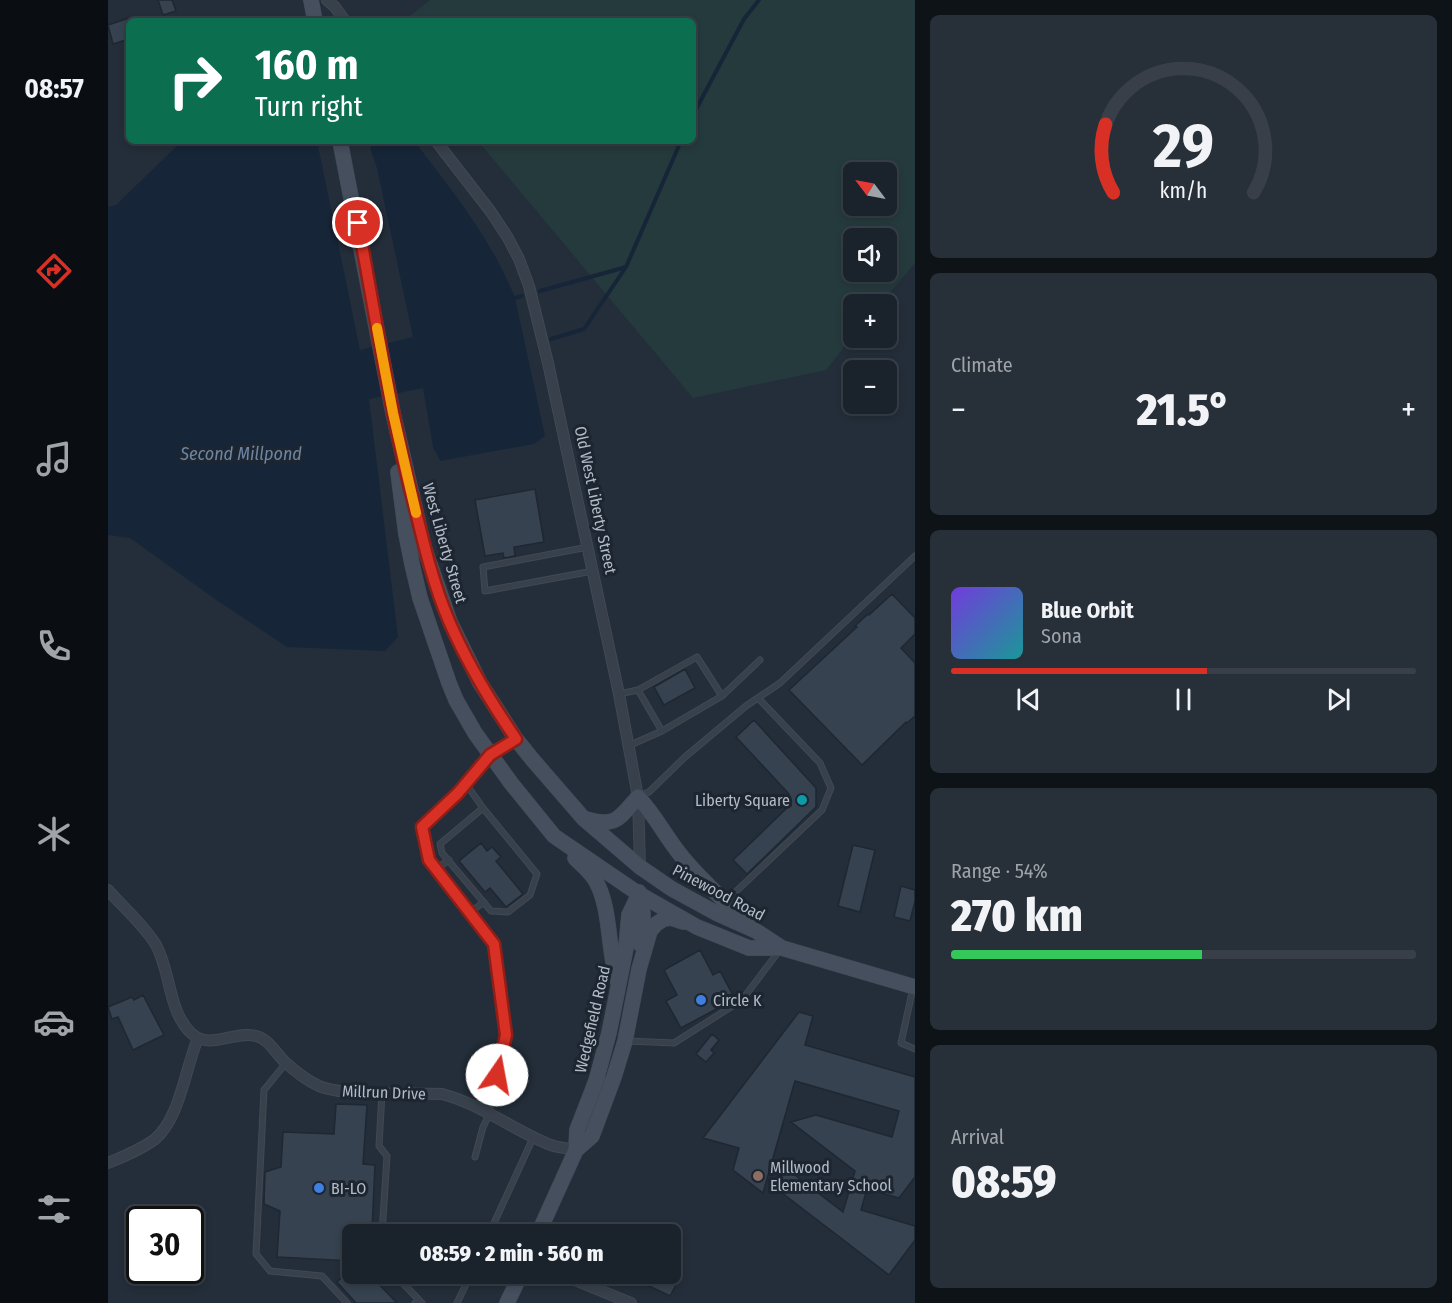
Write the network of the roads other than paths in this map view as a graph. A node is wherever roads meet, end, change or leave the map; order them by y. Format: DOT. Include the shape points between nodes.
graph roads {
  1 [pos="311,0"];
  2 [pos="327,0"];
  3 [pos="314,18"];
  4 [pos="342,18"];
  5 [pos="341,144"];
  6 [pos="438,144"];
  7 [pos="393,413"];
  8 [pos="588,547"];
  9 [pos="915,556"];
  10 [pos="593,571"];
  11 [pos="760,660"];
  12 [pos="638,690"];
  13 [pos="619,694"];
  14 [pos="722,696"];
  15 [pos="758,698"];
  16 [pos="662,731"];
  17 [pos="516,739"];
  18 [pos="628,746"];
  19 [pos="490,755"];
  20 [pos="466,784"];
  21 [pos="638,797"];
  22 [pos="483,808"];
  23 [pos="584,819"];
  24 [pos="554,836"];
  25 [pos="448,860"];
  26 [pos="640,867"];
  27 [pos="436,869"];
  28 [pos="108,890"];
  29 [pos="639,894"];
  30 [pos="725,901"];
  31 [pos="484,902"];
  32 [pos="469,912"];
  33 [pos="697,927"];
  34 [pos="756,931"];
  35 [pos="782,948"];
  36 [pos="639,969"];
  37 [pos="619,986"];
  38 [pos="914,986"];
  39 [pos="198,1038"];
  40 [pos="626,1041"];
  41 [pos="915,1050"];
  42 [pos="286,1063"];
  43 [pos="382,1092"];
  44 [pos="488,1112"];
  45 [pos="533,1136"];
  46 [pos="576,1150"];
  47 [pos="475,1157"];
  48 [pos="108,1163"];
  49 [pos="383,1224"];
  50 [pos="493,1224"];
  51 [pos="543,1224"];
  52 [pos="403,1284"];
  53 [pos="466,1284"];
  54 [pos="516,1284"];
  55 [pos="584,1284"];
  56 [pos="419,1302"];
  57 [pos="347,1303"];
  58 [pos="457,1303"];
  59 [pos="507,1303"];
  60 [pos="631,1303"];
  1 -- 3 [label="main road"];
  2 -- 4 [label="street"];
  5 -- 7 [label="main road, West Liberty Street"];
  6 -- 8 [label="street, Old West Liberty Street" via="491,212 526,276"];
  7 -- 17 [label="main road, West Liberty Street" via="424,547 442,603 480,682"];
  7 -- 19 [label="main road, West Liberty Street" via="406,534 420,597 456,700"];
  8 -- 10 [label="street, Old West Liberty Street"];
  8 -- 10 [label="lane" via="483,567 485,591"];
  9 -- 15 [label="lane" via="780,683"];
  10 -- 13 [label="street, Old West Liberty Street"];
  11 -- 14 [label="lane"];
  12 -- 13 [label="lane"];
  12 -- 14 [label="lane" via="697,657"];
  12 -- 16 [label="lane"];
  13 -- 18 [label="street, Old West Liberty Street"];
  14 -- 16 [label="lane"];
  15 -- 21 [label="lane" via="649,792"];
  15 -- 30 [label="lane" via="820,763 831,788 822,810"];
  16 -- 18 [label="lane"];
  17 -- 19 [label="street"];
  17 -- 23 [label="main road, West Liberty Street"];
  18 -- 21 [label="street, Old West Liberty Street"];
  19 -- 20 [label="street"];
  19 -- 24 [label="main road, West Liberty Street"];
  20 -- 22 [label="lane"];
  20 -- 27 [label="street" via="422,827 429,860"];
  21 -- 23 [label="main road" via="622,816 611,822 601,824"];
  21 -- 26 [label="street, Old West Liberty Street"];
  21 -- 30 [label="main road" via="693,870"];
  22 -- 25 [label="lane" via="440,844"];
  22 -- 31 [label="lane" via="537,874 530,896 508,912 491,911"];
  23 -- 26 [label="main road, West Liberty Street"];
  24 -- 29 [label="main road, West Liberty Street"];
  24 -- 37 [label="main road" via="594,879 605,912"];
  25 -- 27 [label="lane"];
  25 -- 31 [label="lane"];
  26 -- 29 [label="main road, Old West Liberty Street"];
  26 -- 34 [label="main road, Pinewood Road" via="708,909"];
  27 -- 32 [label="street"];
  28 -- 39 [label="street" via="155,943 177,1010"];
  29 -- 33 [label="main road, Pinewood Road"];
  29 -- 36 [label="main road" via="643,914"];
  29 -- 37 [label="main road, Wedgefield Road" via="629,915"];
  30 -- 34 [label="main road"];
  31 -- 32 [label="lane"];
  32 -- 44 [label="street" via="494,944 506,1035"];
  33 -- 35 [label="main road, Pinewood Road" via="748,948"];
  33 -- 36 [label="main road" via="671,918 656,924 650,931"];
  34 -- 35 [label="main road, Pinewood Road"];
  35 -- 38 [label="main road, Pinewood Road"];
  35 -- 40 [label="lane" via="742,1000 674,1043"];
  36 -- 40 [label="main road, Wedgefield Road"];
  37 -- 46 [label="main road, Wedgefield Road" via="596,1081 577,1130"];
  38 -- 41 [label="lane" via="901,1043"];
  39 -- 42 [label="street, Millrun Drive" via="218,1041 238,1035 259,1036"];
  39 -- 48 [label="street" via="164,1129 154,1140"];
  40 -- 46 [label="main road, Wedgefield Road" via="592,1136"];
  42 -- 43 [label="street, Millrun Drive" via="330,1090"];
  42 -- 57 [label="lane" via="264,1090 256,1254 270,1271 322,1276"];
  43 -- 44 [label="street, Millrun Drive" via="442,1094"];
  43 -- 49 [label="lane" via="379,1146 387,1156"];
  44 -- 45 [label="street, Millrun Drive"];
  44 -- 47 [label="lane"];
  45 -- 46 [label="street, Millrun Drive" via="550,1145"];
  45 -- 50 [label="lane"];
  46 -- 51 [label="main road, Wedgefield Road"];
  52 -- 56 [label="lane"];
  53 -- 58 [label="lane"];
  54 -- 59 [label="main road"];
  55 -- 60 [label="street"];
}
